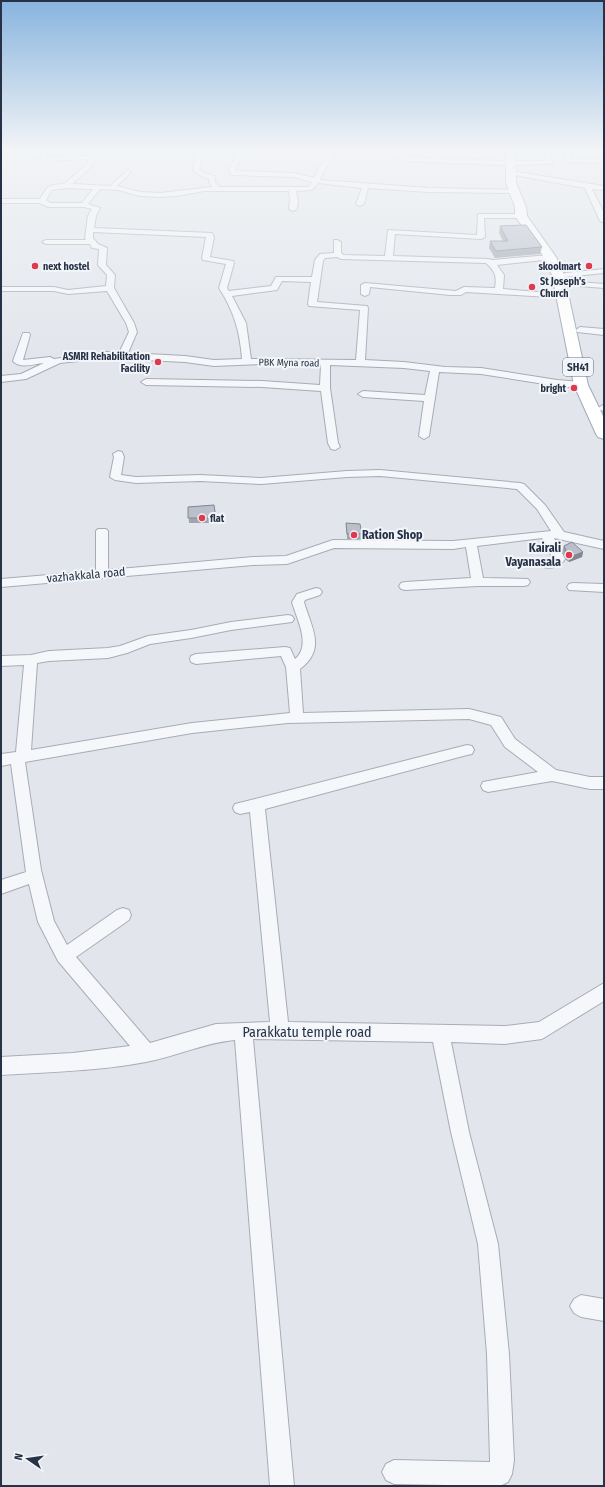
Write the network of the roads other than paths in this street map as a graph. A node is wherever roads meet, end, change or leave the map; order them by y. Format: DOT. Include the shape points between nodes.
graph roads {
  1 [pos="93,218"];
  2 [pos="481,218"];
  3 [pos="526,218"];
  4 [pos="90,230"];
  5 [pos="537,232"];
  6 [pos="46,242"];
  7 [pos="92,242"];
  8 [pos="337,242"];
  9 [pos="338,255"];
  10 [pos="550,257"];
  11 [pos="389,258"];
  12 [pos="490,262"];
  13 [pos="604,271"];
  14 [pos="317,280"];
  15 [pos="565,285"];
  16 [pos="604,286"];
  17 [pos="110,288"];
  18 [pos="1,289"];
  19 [pos="498,291"];
  20 [pos="227,294"];
  21 [pos="364,294"];
  22 [pos="580,330"];
  23 [pos="604,332"];
  24 [pos="26,336"];
  25 [pos="123,355"];
  26 [pos="58,360"];
  27 [pos="247,362"];
  28 [pos="326,362"];
  29 [pos="360,363"];
  30 [pos="435,368"];
  31 [pos="1,379"];
  32 [pos="146,382"];
  33 [pos="581,384"];
  34 [pos="325,388"];
  35 [pos="363,394"];
  36 [pos="428,398"];
  37 [pos="604,409"];
  38 [pos="604,434"];
  39 [pos="424,436"];
  40 [pos="334,448"];
  41 [pos="118,454"];
  42 [pos="102,531"];
  43 [pos="546,534"];
  44 [pos="559,534"];
  45 [pos="471,543"];
  46 [pos="604,545"];
  47 [pos="547,564"];
  48 [pos="102,574"];
  49 [pos="478,582"];
  50 [pos="524,582"];
  51 [pos="1,583"];
  52 [pos="405,586"];
  53 [pos="573,587"];
  54 [pos="604,588"];
  55 [pos="316,592"];
  56 [pos="288,619"];
  57 [pos="196,659"];
  58 [pos="31,660"];
  59 [pos="1,661"];
  60 [pos="293,667"];
  61 [pos="297,718"];
  62 [pos="467,750"];
  63 [pos="20,757"];
  64 [pos="1,760"];
  65 [pos="552,775"];
  66 [pos="604,783"];
  67 [pos="488,786"];
  68 [pos="258,805"];
  69 [pos="240,808"];
  70 [pos="35,875"];
  71 [pos="1,887"];
  72 [pos="123,915"];
  73 [pos="64,956"];
  74 [pos="604,991"];
  75 [pos="280,1030"];
  76 [pos="243,1031"];
  77 [pos="440,1034"];
  78 [pos="147,1053"];
  79 [pos="1,1066"];
  80 [pos="581,1306"];
  81 [pos="604,1310"];
  82 [pos="394,1472"];
  83 [pos="282,1486"];
  1 -- 4 [label="street"];
  2 -- 11 [label="street" via="481,237 391,232"];
  3 -- 5 [label="main road"];
  4 -- 7 [label="street" via="89,238"];
  4 -- 20 [label="street" via="209,236 206,258 230,263 223,288"];
  5 -- 10 [label="main road"];
  5 -- 15 [label="main road"];
  6 -- 7 [label="street"];
  7 -- 17 [label="street" via="95,246 103,248 102,265 111,275"];
  8 -- 9 [label="street"];
  9 -- 11 [label="street"];
  9 -- 14 [label="street" via="323,256 319,260"];
  10 -- 12 [label="street"];
  10 -- 15 [label="main road"];
  11 -- 12 [label="street"];
  12 -- 19 [label="street" via="497,267 500,274"];
  13 -- 15 [label="street"];
  14 -- 20 [label="street" via="279,279 274,288"];
  14 -- 29 [label="street" via="312,304 364,308"];
  15 -- 16 [label="street"];
  15 -- 19 [label="street"];
  15 -- 22 [label="main road"];
  15 -- 33 [label="main road, SH41"];
  17 -- 18 [label="street" via="68,292 54,289"];
  17 -- 25 [label="street" via="133,332"];
  19 -- 21 [label="street" via="464,289 458,293 450,293 365,285"];
  20 -- 27 [label="street" via="233,301 244,328"];
  22 -- 23 [label="street"];
  22 -- 37 [label="main road" via="591,384"];
  24 -- 26 [label="street" via="18,361 20,363"];
  25 -- 26 [label="street, PBK Myna road"];
  25 -- 27 [label="street, PBK Myna road" via="214,363"];
  26 -- 31 [label="street, PBK Myna road" via="24,377"];
  27 -- 28 [label="street, PBK Myna road"];
  28 -- 29 [label="street, PBK Myna road"];
  28 -- 34 [label="street"];
  29 -- 30 [label="street, PBK Myna road"];
  30 -- 33 [label="street, PBK Myna road" via="481,371 557,383"];
  30 -- 36 [label="street"];
  32 -- 34 [label="street"];
  33 -- 38 [label="main road, SH41"];
  34 -- 40 [label="street"];
  35 -- 36 [label="street"];
  36 -- 39 [label="street"];
  41 -- 44 [label="street" via="115,477 136,480 200,478 261,482 380,473 520,486 541,507"];
  42 -- 48 [label="street"];
  43 -- 44 [label="street, vazhakkala road"];
  43 -- 45 [label="street, vazhakkala road"];
  43 -- 47 [label="street" via="559,559 554,564"];
  44 -- 46 [label="street, vazhakkala road"];
  45 -- 48 [label="street, vazhakkala road" via="333,544 286,560"];
  45 -- 49 [label="street"];
  48 -- 51 [label="street, vazhakkala road"];
  49 -- 50 [label="street"];
  49 -- 52 [label="street"];
  53 -- 54 [label="street"];
  55 -- 60 [label="street" via="301,597 298,602 308,637 308,651"];
  56 -- 58 [label="street" via="148,640 122,650 49,656"];
  57 -- 60 [label="street" via="285,651"];
  58 -- 59 [label="street"];
  58 -- 63 [label="street"];
  60 -- 61 [label="street"];
  61 -- 63 [label="street" via="192,728"];
  61 -- 65 [label="street" via="469,714 496,721 510,743"];
  62 -- 68 [label="street"];
  63 -- 64 [label="street"];
  63 -- 70 [label="street"];
  65 -- 66 [label="street" via="590,784"];
  65 -- 67 [label="street"];
  68 -- 69 [label="street"];
  68 -- 75 [label="street"];
  70 -- 71 [label="street"];
  70 -- 73 [label="street" via="46,922"];
  72 -- 73 [label="street"];
  73 -- 78 [label="street"];
  74 -- 77 [label="street, Parakkatu temple road" via="542,1030 505,1035"];
  75 -- 76 [label="street, Parakkatu temple road"];
  75 -- 77 [label="street, Parakkatu temple road"];
  76 -- 78 [label="street, Parakkatu temple road" via="216,1033"];
  76 -- 83 [label="street"];
  77 -- 82 [label="street" via="460,1132 488,1244 498,1354 502,1460 500,1474"];
  78 -- 79 [label="street, Parakkatu temple road" via="73,1062"];
  80 -- 81 [label="street"];
}
